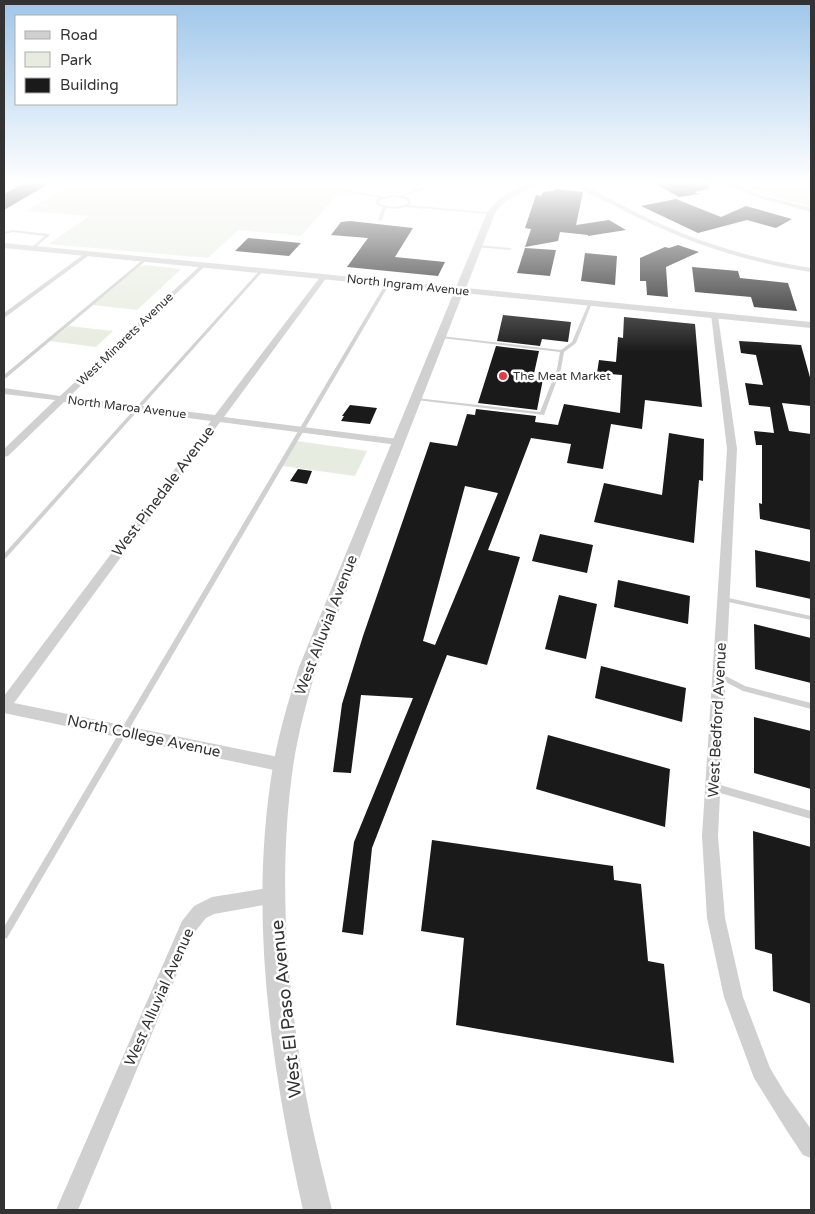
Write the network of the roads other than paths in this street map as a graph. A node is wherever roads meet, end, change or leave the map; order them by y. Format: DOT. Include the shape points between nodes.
graph roads {
  1 [pos="47,239"];
  2 [pos="479,239"];
  3 [pos="690,239"];
  4 [pos="4,245"];
  5 [pos="476,246"];
  6 [pos="33,248"];
  7 [pos="510,249"];
  8 [pos="89,253"];
  9 [pos="146,259"];
  10 [pos="203,265"];
  11 [pos="261,270"];
  12 [pos="811,270"];
  13 [pos="322,277"];
  14 [pos="388,283"];
  15 [pos="458,290"];
  16 [pos="590,303"];
  17 [pos="4,316"];
  18 [pos="714,316"];
  19 [pos="811,326"];
  20 [pos="441,337"];
  21 [pos="562,351"];
  22 [pos="4,377"];
  23 [pos="4,391"];
  24 [pos="63,398"];
  25 [pos="416,399"];
  26 [pos="137,408"];
  27 [pos="217,418"];
  28 [pos="302,430"];
  29 [pos="398,442"];
  30 [pos="4,454"];
  31 [pos="4,557"];
  32 [pos="724,599"];
  33 [pos="811,618"];
  34 [pos="719,676"];
  35 [pos="811,706"];
  36 [pos="4,707"];
  37 [pos="123,732"];
  38 [pos="284,766"];
  39 [pos="713,787"];
  40 [pos="811,815"];
  41 [pos="275,896"];
  42 [pos="4,935"];
  43 [pos="811,1147"];
  44 [pos="67,1210"];
  45 [pos="317,1210"];
  1 -- 6 [label="lane"];
  2 -- 5 [label="street, West Alluvial Avenue"];
  3 -- 12 [label="street" via="741,256"];
  4 -- 6 [label="street, North Ingram Avenue"];
  5 -- 7 [label="lane"];
  5 -- 15 [label="street, West Alluvial Avenue"];
  6 -- 8 [label="street, North Ingram Avenue"];
  8 -- 9 [label="street, North Ingram Avenue"];
  8 -- 17 [label="street"];
  9 -- 10 [label="street, North Ingram Avenue"];
  9 -- 22 [label="lane"];
  10 -- 11 [label="street, North Ingram Avenue"];
  10 -- 24 [label="street, West Minarets Avenue"];
  11 -- 13 [label="street, North Ingram Avenue"];
  11 -- 26 [label="lane"];
  13 -- 14 [label="street, North Ingram Avenue"];
  13 -- 27 [label="street, West Pinedale Avenue"];
  14 -- 15 [label="street, North Ingram Avenue"];
  14 -- 28 [label="lane"];
  15 -- 16 [label="street, North Ingram Avenue"];
  15 -- 20 [label="street, West Alluvial Avenue"];
  16 -- 18 [label="street, North Ingram Avenue"];
  16 -- 21 [label="lane" via="574,343"];
  18 -- 19 [label="street, North Ingram Avenue"];
  18 -- 32 [label="street, West Bedford Avenue" via="732,449"];
  20 -- 21 [label="lane"];
  20 -- 25 [label="street, West Alluvial Avenue"];
  21 -- 25 [label="lane" via="559,369 542,414"];
  23 -- 24 [label="street, North Maroa Avenue"];
  24 -- 26 [label="street, North Maroa Avenue"];
  24 -- 30 [label="street, West Minarets Avenue"];
  25 -- 29 [label="street, West Alluvial Avenue"];
  26 -- 27 [label="street, North Maroa Avenue"];
  26 -- 31 [label="lane"];
  27 -- 28 [label="street, North Maroa Avenue"];
  27 -- 36 [label="street, West Pinedale Avenue"];
  28 -- 29 [label="street, North Maroa Avenue"];
  28 -- 37 [label="lane"];
  29 -- 38 [label="street, West Alluvial Avenue" via="308,666"];
  32 -- 33 [label="lane"];
  32 -- 34 [label="street, West Bedford Avenue"];
  34 -- 35 [label="lane" via="743,688"];
  34 -- 39 [label="street, West Bedford Avenue"];
  36 -- 37 [label="street, North College Avenue"];
  37 -- 38 [label="street, North College Avenue"];
  37 -- 42 [label="lane"];
  38 -- 41 [label="street, West Alluvial Avenue" via="277,822"];
  39 -- 40 [label="lane"];
  39 -- 43 [label="street, West Bedford Avenue" via="711,874 721,952 737,1013 767,1082"];
  41 -- 44 [label="street, West Alluvial Avenue" via="212,906 200,912 188,927"];
  41 -- 45 [label="street, West El Paso Avenue" via="288,1070"];
}
